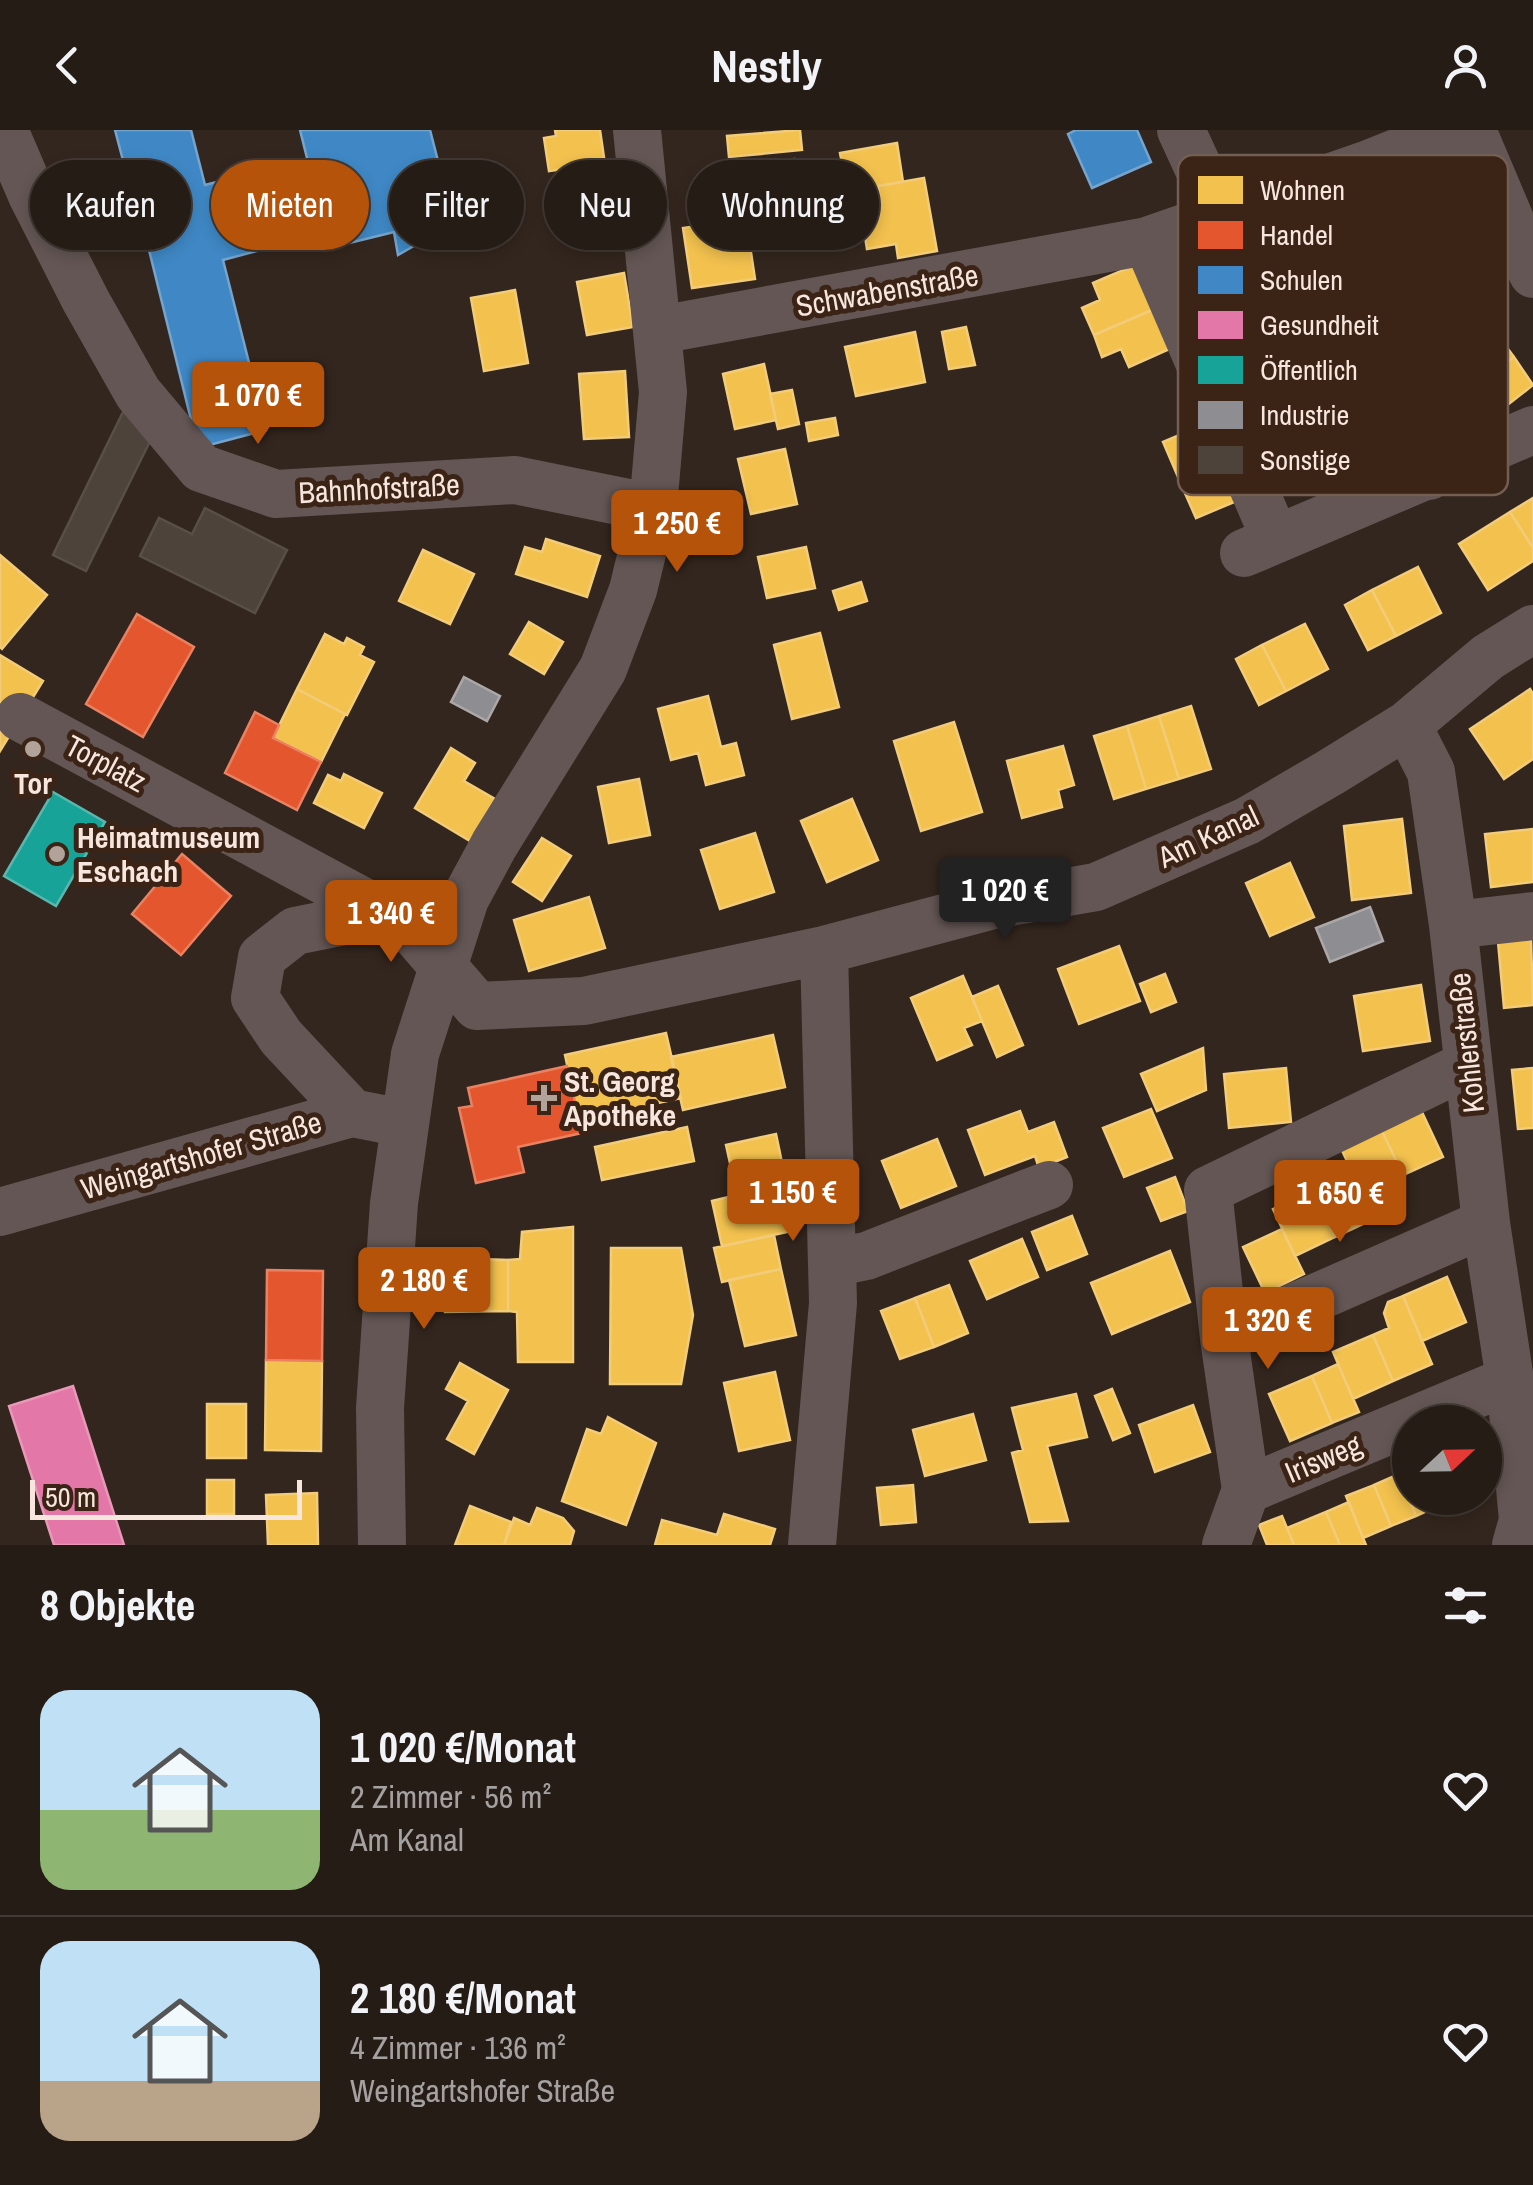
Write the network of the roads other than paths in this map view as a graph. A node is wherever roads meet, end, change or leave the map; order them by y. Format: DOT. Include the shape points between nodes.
graph roads {
  1 [pos="4,130"];
  2 [pos="638,130"];
  3 [pos="1182,130"];
  4 [pos="1454,130"];
  5 [pos="1472,130"];
  6 [pos="1357,148"];
  7 [pos="1193,155"];
  8 [pos="1483,155"];
  9 [pos="1508,215"];
  10 [pos="1178,231"];
  11 [pos="1148,241"];
  12 [pos="1533,274"];
  13 [pos="1178,322"];
  14 [pos="659,330"];
  15 [pos="1533,430"];
  16 [pos="1508,441"];
  17 [pos="1242,495"];
  18 [pos="1382,495"];
  19 [pos="652,508"];
  20 [pos="1533,629"];
  21 [pos="20,717"];
  22 [pos="1407,726"];
  23 [pos="384,914"];
  24 [pos="1533,916"];
  25 [pos="1453,925"];
  26 [pos="824,950"];
  27 [pos="443,967"];
  28 [pos="1467,1064"];
  29 [pos="352,1113"];
  30 [pos="403,1123"];
  31 [pos="1050,1186"];
  32 [pos="0,1212"];
  33 [pos="1486,1223"];
  34 [pos="832,1264"];
  35 [pos="1224,1338"];
  36 [pos="1510,1380"];
  37 [pos="1246,1490"];
  38 [pos="382,1545"];
  39 [pos="812,1545"];
  40 [pos="1226,1545"];
  41 [pos="1516,1545"];
  1 -- 19 [label="street, Bahnhofstraße" via="138,393 200,468 276,494 515,480"];
  2 -- 14 [label="street"];
  3 -- 7 [label="street"];
  4 -- 6 [label="street, Schwabenstraße"];
  5 -- 8 [label="street"];
  9 -- 12 [label="street"];
  10 -- 11 [label="street, Schwabenstraße"];
  11 -- 13 [label="street"];
  11 -- 14 [label="street, Schwabenstraße"];
  14 -- 19 [label="street" via="663,392"];
  15 -- 16 [label="street"];
  17 -- 18 [label="street" via="1260,545"];
  19 -- 27 [label="street" via="634,590 603,669 465,899"];
  20 -- 22 [label="street, Am Kanal" via="1488,656"];
  21 -- 23 [label="street, Torplatz"];
  22 -- 25 [label="street, Kohlerstraße" via="1431,772"];
  22 -- 26 [label="street, Am Kanal" via="1247,821 1096,887 993,905"];
  23 -- 27 [label="street, Torplatz" via="416,934"];
  23 -- 29 [label="street" via="296,931 262,958 255,998 281,1037"];
  24 -- 25 [label="street"];
  25 -- 28 [label="street, Kohlerstraße"];
  26 -- 27 [label="street, Am Kanal" via="584,1001 494,1006 476,1006"];
  26 -- 34 [label="street"];
  27 -- 30 [label="street" via="415,1054"];
  28 -- 33 [label="street, Kohlerstraße"];
  28 -- 35 [label="street" via="1208,1190"];
  29 -- 30 [label="street, Weingartshofer Straße"];
  29 -- 32 [label="street, Weingartshofer Straße"];
  30 -- 38 [label="street" via="380,1408"];
  31 -- 34 [label="street"];
  33 -- 35 [label="street"];
  33 -- 36 [label="street, Kohlerstraße"];
  34 -- 39 [label="street"];
  35 -- 37 [label="street"];
  36 -- 37 [label="street, Irisweg"];
  36 -- 41 [label="street, Kohlerstraße" via="1523,1520"];
  37 -- 40 [label="street"];
}
